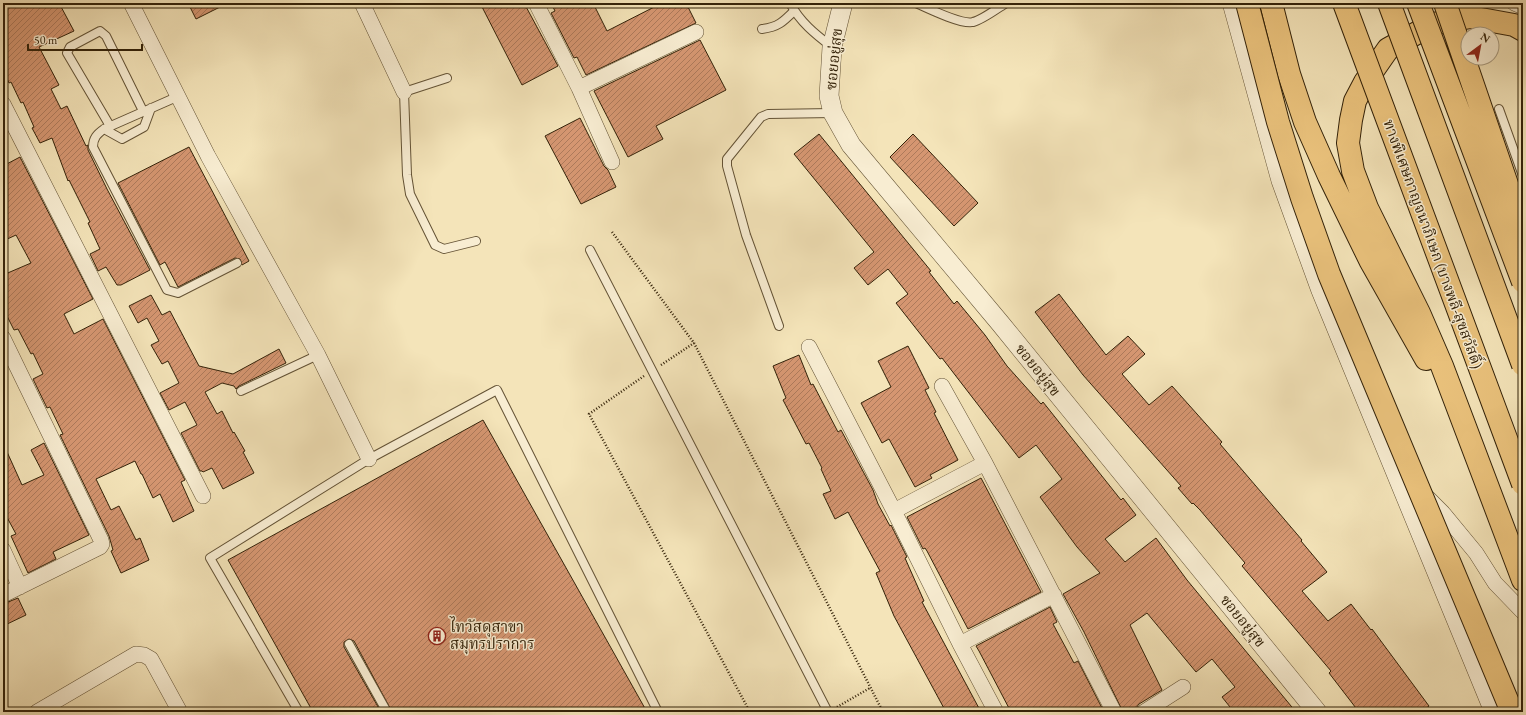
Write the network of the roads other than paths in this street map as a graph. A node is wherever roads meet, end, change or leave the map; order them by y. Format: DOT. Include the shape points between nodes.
graph roads {
  1 [pos="131,3"];
  2 [pos="362,3"];
  3 [pos="536,3"];
  4 [pos="790,3"];
  5 [pos="843,3"];
  6 [pos="916,3"];
  7 [pos="1006,3"];
  8 [pos="1230,3"];
  9 [pos="1247,3"];
  10 [pos="1271,3"];
  11 [pos="1344,3"];
  12 [pos="1389,3"];
  13 [pos="1418,3"];
  14 [pos="1444,3"];
  15 [pos="1514,3"];
  16 [pos="1523,7"];
  17 [pos="794,11"];
  18 [pos="762,29"];
  19 [pos="1523,30"];
  20 [pos="696,32"];
  21 [pos="832,47"];
  22 [pos="447,78"];
  23 [pos="579,88"];
  24 [pos="404,92"];
  25 [pos="179,96"];
  26 [pos="3,104"];
  27 [pos="151,108"];
  28 [pos="1499,109"];
  29 [pos="143,111"];
  30 [pos="833,113"];
  31 [pos="107,128"];
  32 [pos="612,162"];
  33 [pos="1523,176"];
  34 [pos="1523,231"];
  35 [pos="476,241"];
  36 [pos="590,250"];
  37 [pos="237,263"];
  38 [pos="1523,282"];
  39 [pos="779,326"];
  40 [pos="3,338"];
  41 [pos="809,347"];
  42 [pos="318,355"];
  43 [pos="1523,365"];
  44 [pos="942,386"];
  45 [pos="241,391"];
  46 [pos="1462,421"];
  47 [pos="369,459"];
  48 [pos="985,463"];
  49 [pos="1394,474"];
  50 [pos="1523,484"];
  51 [pos="203,496"];
  52 [pos="894,511"];
  53 [pos="3,550"];
  54 [pos="1523,580"];
  55 [pos="20,587"];
  56 [pos="3,594"];
  57 [pos="1054,595"];
  58 [pos="1523,612"];
  59 [pos="349,644"];
  60 [pos="960,644"];
  61 [pos="1183,687"];
  62 [pos="831,710"];
  63 [pos="37,712"];
  64 [pos="180,712"];
  65 [pos="299,712"];
  66 [pos="387,712"];
  67 [pos="658,712"];
  68 [pos="996,712"];
  69 [pos="1114,712"];
  70 [pos="1144,712"];
  71 [pos="1317,712"];
  72 [pos="1492,712"];
  73 [pos="1512,712"];
  1 -- 25 [label="street"];
  2 -- 24 [label="street"];
  3 -- 23 [label="street"];
  4 -- 17 [label="lane"];
  5 -- 21 [label="street, ซอยอยู่สุข"];
  6 -- 7 [label="lane" via="942,14 973,22"];
  8 -- 49 [label="street" via="1279,181 1319,291"];
  9 -- 73 [label="highway, bridge" via="1278,122 1329,274"];
  10 -- 46 [label="highway" via="1289,74 1329,176 1370,260"];
  11 -- 50 [label="highway, ทางพิเศษกาญจนาภิเษก (บางพลี-สุขสวัสดิ์), bridge"];
  12 -- 43 [label="highway, bridge"];
  13 -- 38 [label="highway, bridge"];
  14 -- 34 [label="highway, bridge"];
  15 -- 16 [label="street"];
  17 -- 18 [label="lane" via="786,20 774,27"];
  17 -- 21 [label="lane" via="807,27"];
  19 -- 46 [label="highway" via="1514,25 1470,17 1433,24 1388,49 1355,101 1351,120 1348,143 1353,171 1366,208 1419,313"];
  20 -- 23 [label="street"];
  21 -- 30 [label="street, ซอยอยู่สุข" via="829,96"];
  22 -- 24 [label="lane"];
  23 -- 32 [label="street"];
  24 -- 35 [label="lane" via="407,175 413,201 435,245 444,249"];
  25 -- 27 [label="lane"];
  25 -- 42 [label="street" via="208,156"];
  26 -- 51 [label="street"];
  27 -- 29 [label="lane"];
  27 -- 31 [label="lane" via="144,128 122,139"];
  28 -- 33 [label="lane"];
  29 -- 31 [label="lane"];
  29 -- 31 [label="lane" via="106,36 100,31 70,47 67,53"];
  30 -- 39 [label="lane" via="768,114 762,117 727,159 746,235"];
  30 -- 71 [label="street, ซอยอยู่สุข" via="851,145 1000,323"];
  31 -- 37 [label="lane" via="96,134 93,147 167,290 178,293"];
  36 -- 62 [label="lane"];
  40 -- 55 [label="street" via="102,544"];
  41 -- 52 [label="street"];
  42 -- 45 [label="lane"];
  42 -- 47 [label="street"];
  44 -- 48 [label="street"];
  46 -- 54 [label="highway"];
  47 -- 65 [label="lane" via="210,558"];
  47 -- 67 [label="lane" via="497,390"];
  48 -- 52 [label="street"];
  48 -- 57 [label="street"];
  49 -- 58 [label="street" via="1422,492 1443,513 1476,553 1495,583"];
  49 -- 72 [label="street"];
  52 -- 60 [label="street"];
  53 -- 55 [label="street"];
  55 -- 56 [label="street"];
  57 -- 60 [label="street"];
  57 -- 69 [label="street"];
  59 -- 66 [label="lane"];
  60 -- 68 [label="street"];
  61 -- 70 [label="street"];
  63 -- 64 [label="street" via="136,654 151,659"];
}
